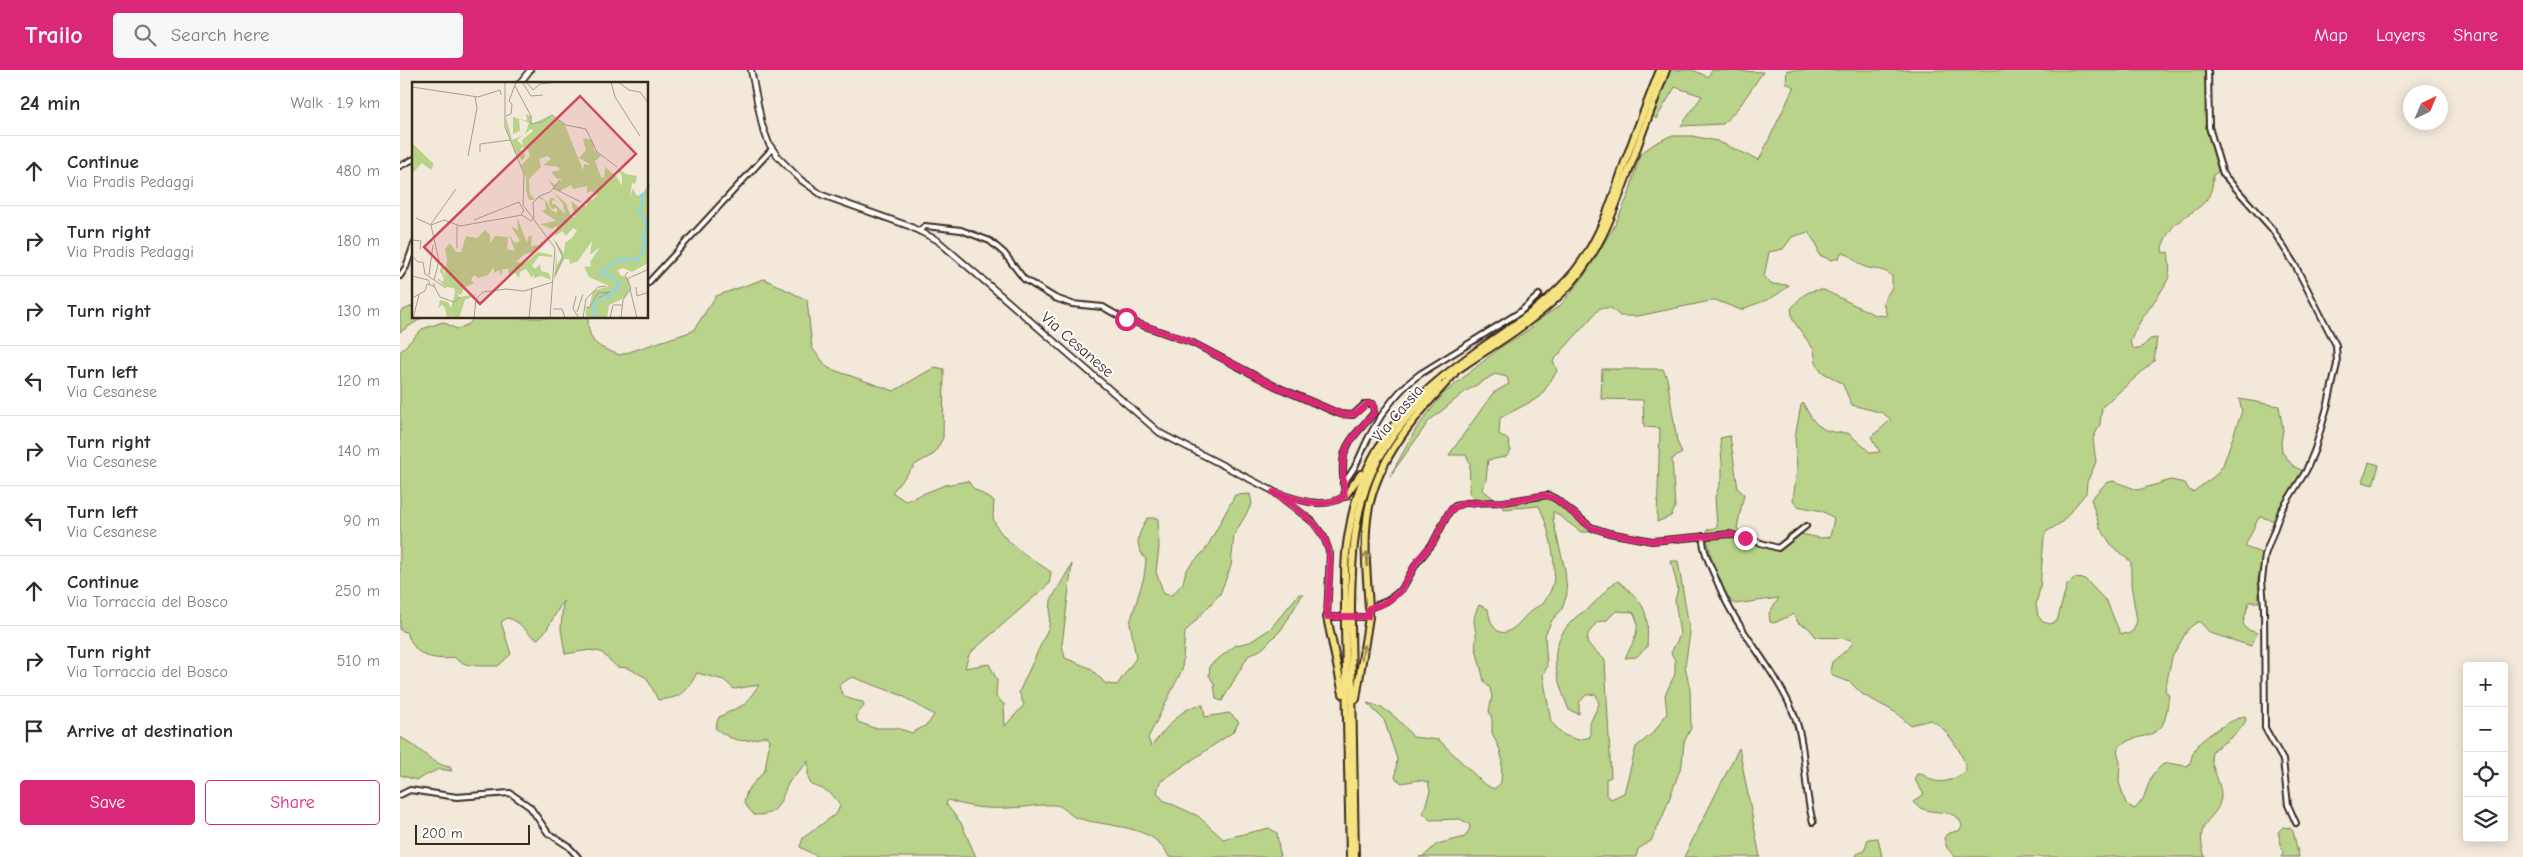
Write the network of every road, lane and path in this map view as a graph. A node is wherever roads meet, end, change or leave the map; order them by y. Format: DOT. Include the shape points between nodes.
graph roads {
  1 [pos="530,70"];
  2 [pos="751,70"];
  3 [pos="1660,70"];
  4 [pos="1666,70"];
  5 [pos="2208,70"];
  6 [pos="521,82"];
  7 [pos="772,150"];
  8 [pos="412,160"];
  9 [pos="400,166"];
  10 [pos="919,231"];
  11 [pos="412,250"];
  12 [pos="400,276"];
  13 [pos="649,282"];
  14 [pos="1540,295"];
  15 [pos="1456,371"];
  16 [pos="1376,449"];
  17 [pos="1344,482"];
  18 [pos="1273,492"];
  19 [pos="1345,496"];
  20 [pos="1806,526"];
  21 [pos="1703,536"];
  22 [pos="1348,607"];
  23 [pos="1369,608"];
  24 [pos="1327,617"];
  25 [pos="1368,617"];
  26 [pos="1348,628"];
  27 [pos="1353,718"];
  28 [pos="1348,732"];
  29 [pos="400,795"];
  30 [pos="1813,822"];
  31 [pos="2296,823"];
  32 [pos="578,857"];
  33 [pos="1350,857"];
  34 [pos="1356,857"];
  1 -- 6 [label="street"];
  2 -- 7 [label="street, Via Cesanese" via="762,124"];
  3 -- 16 [label="highway, Via Cassia" via="1606,216 1579,266 1546,301 1420,396 1397,419"];
  4 -- 15 [label="highway, Via Cassia" via="1613,213 1589,261 1550,305"];
  5 -- 31 [label="street" via="2209,127 2223,174 2272,229 2336,345 2337,364 2315,448 2306,471 2281,511 2265,555 2262,580 2265,728 2283,760 2288,805"];
  7 -- 10 [label="street, Via Cesanese" via="818,193"];
  7 -- 13 [label="street"];
  8 -- 9 [label="street"];
  10 -- 17 [label="street" via="926,226 946,228 983,238 1002,251 1024,279 1047,294 1069,303 1103,307 1122,318 1183,339 1275,386 1340,414 1351,416 1366,404 1373,404 1374,413 1345,449 1342,463"];
  10 -- 18 [label="street, Via Cesanese" via="951,251 1160,432"];
  11 -- 12 [label="street"];
  14 -- 17 [label="street" via="1520,312 1406,385 1374,428 1354,472"];
  15 -- 22 [label="highway, Via Cassia" via="1430,392 1403,422 1382,451 1370,476 1353,534"];
  23 -- 15 [label="highway, one-way" via="1366,536 1368,511 1376,485 1408,427"];
  16 -- 19 [label="highway" via="1354,487"];
  16 -- 22 [label="highway, Via Cassia" via="1363,476 1348,532"];
  17 -- 19 [label="street"];
  18 -- 19 [label="street" via="1314,503 1331,502"];
  18 -- 24 [label="street, Via Cesanese" via="1313,522 1325,539 1330,563"];
  20 -- 21 [label="street" via="1778,548 1734,535"];
  21 -- 23 [label="street" via="1652,541 1600,531 1548,495 1504,502 1463,503 1450,510 1433,543 1417,561 1400,592 1383,604"];
  21 -- 30 [label="street" via="1713,571 1729,607 1795,717"];
  22 -- 26 [label="highway, Via Cassia, bridge"];
  23 -- 25 [label="street"];
  24 -- 25 [label="street"];
  24 -- 28 [label="highway" via="1343,690"];
  27 -- 25 [label="highway, one-way"];
  26 -- 27 [label="highway, Via Cassia"];
  26 -- 28 [label="highway, Via Cassia"];
  27 -- 34 [label="highway, Via Cassia"];
  28 -- 33 [label="highway, Via Cassia"];
  29 -- 32 [label="street" via="410,790 457,797 510,792 530,807 548,833"];
}
